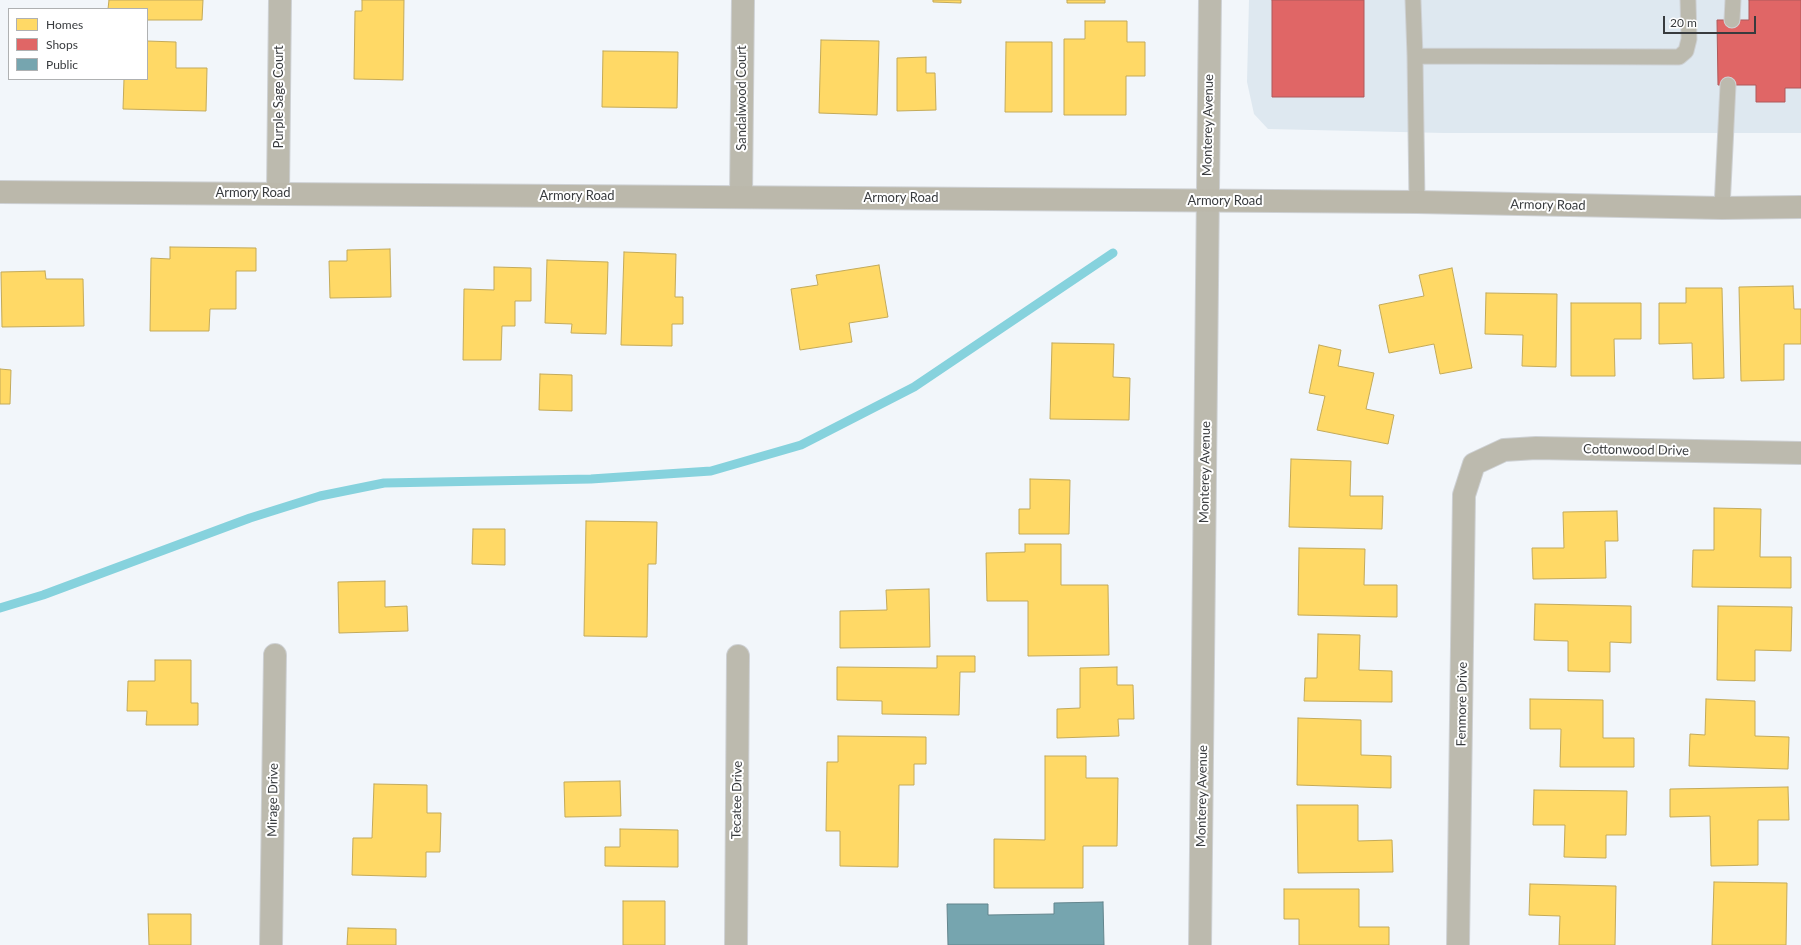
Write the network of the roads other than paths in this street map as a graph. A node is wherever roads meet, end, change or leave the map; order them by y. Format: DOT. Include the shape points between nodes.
graph roads {
  1 [pos="280,0"];
  2 [pos="743,0"];
  3 [pos="1210,0"];
  4 [pos="1413,0"];
  5 [pos="1688,0"];
  6 [pos="1733,0"];
  7 [pos="1732,20"];
  8 [pos="1415,56"];
  9 [pos="1728,84"];
  10 [pos="0,192"];
  11 [pos="278,193"];
  12 [pos="741,197"];
  13 [pos="1207,201"];
  14 [pos="1417,202"];
  15 [pos="1801,207"];
  16 [pos="1722,208"];
  17 [pos="1801,453"];
  18 [pos="1474,464"];
  19 [pos="275,655"];
  20 [pos="738,656"];
  21 [pos="271,945"];
  22 [pos="736,945"];
  23 [pos="1200,945"];
  24 [pos="1458,945"];
  1 -- 11 [label="street, Purple Sage Court"];
  2 -- 12 [label="street, Sandalwood Court"];
  3 -- 13 [label="street, Monterey Avenue"];
  4 -- 8 [label="lane"];
  5 -- 8 [label="lane" via="1689,39 1686,51 1679,57"];
  6 -- 7 [label="lane"];
  8 -- 14 [label="lane"];
  9 -- 16 [label="lane"];
  10 -- 11 [label="main road, Armory Road"];
  11 -- 12 [label="main road, Armory Road"];
  12 -- 13 [label="main road, Armory Road"];
  13 -- 14 [label="main road, Armory Road"];
  13 -- 23 [label="street, Monterey Avenue"];
  14 -- 16 [label="main road, Armory Road"];
  15 -- 16 [label="main road, Armory Road"];
  17 -- 18 [label="street, Cottonwood Drive" via="1536,448 1504,450"];
  18 -- 24 [label="street, Fenmore Drive" via="1464,495"];
  19 -- 21 [label="street, Mirage Drive"];
  20 -- 22 [label="street, Tecatee Drive"];
}
